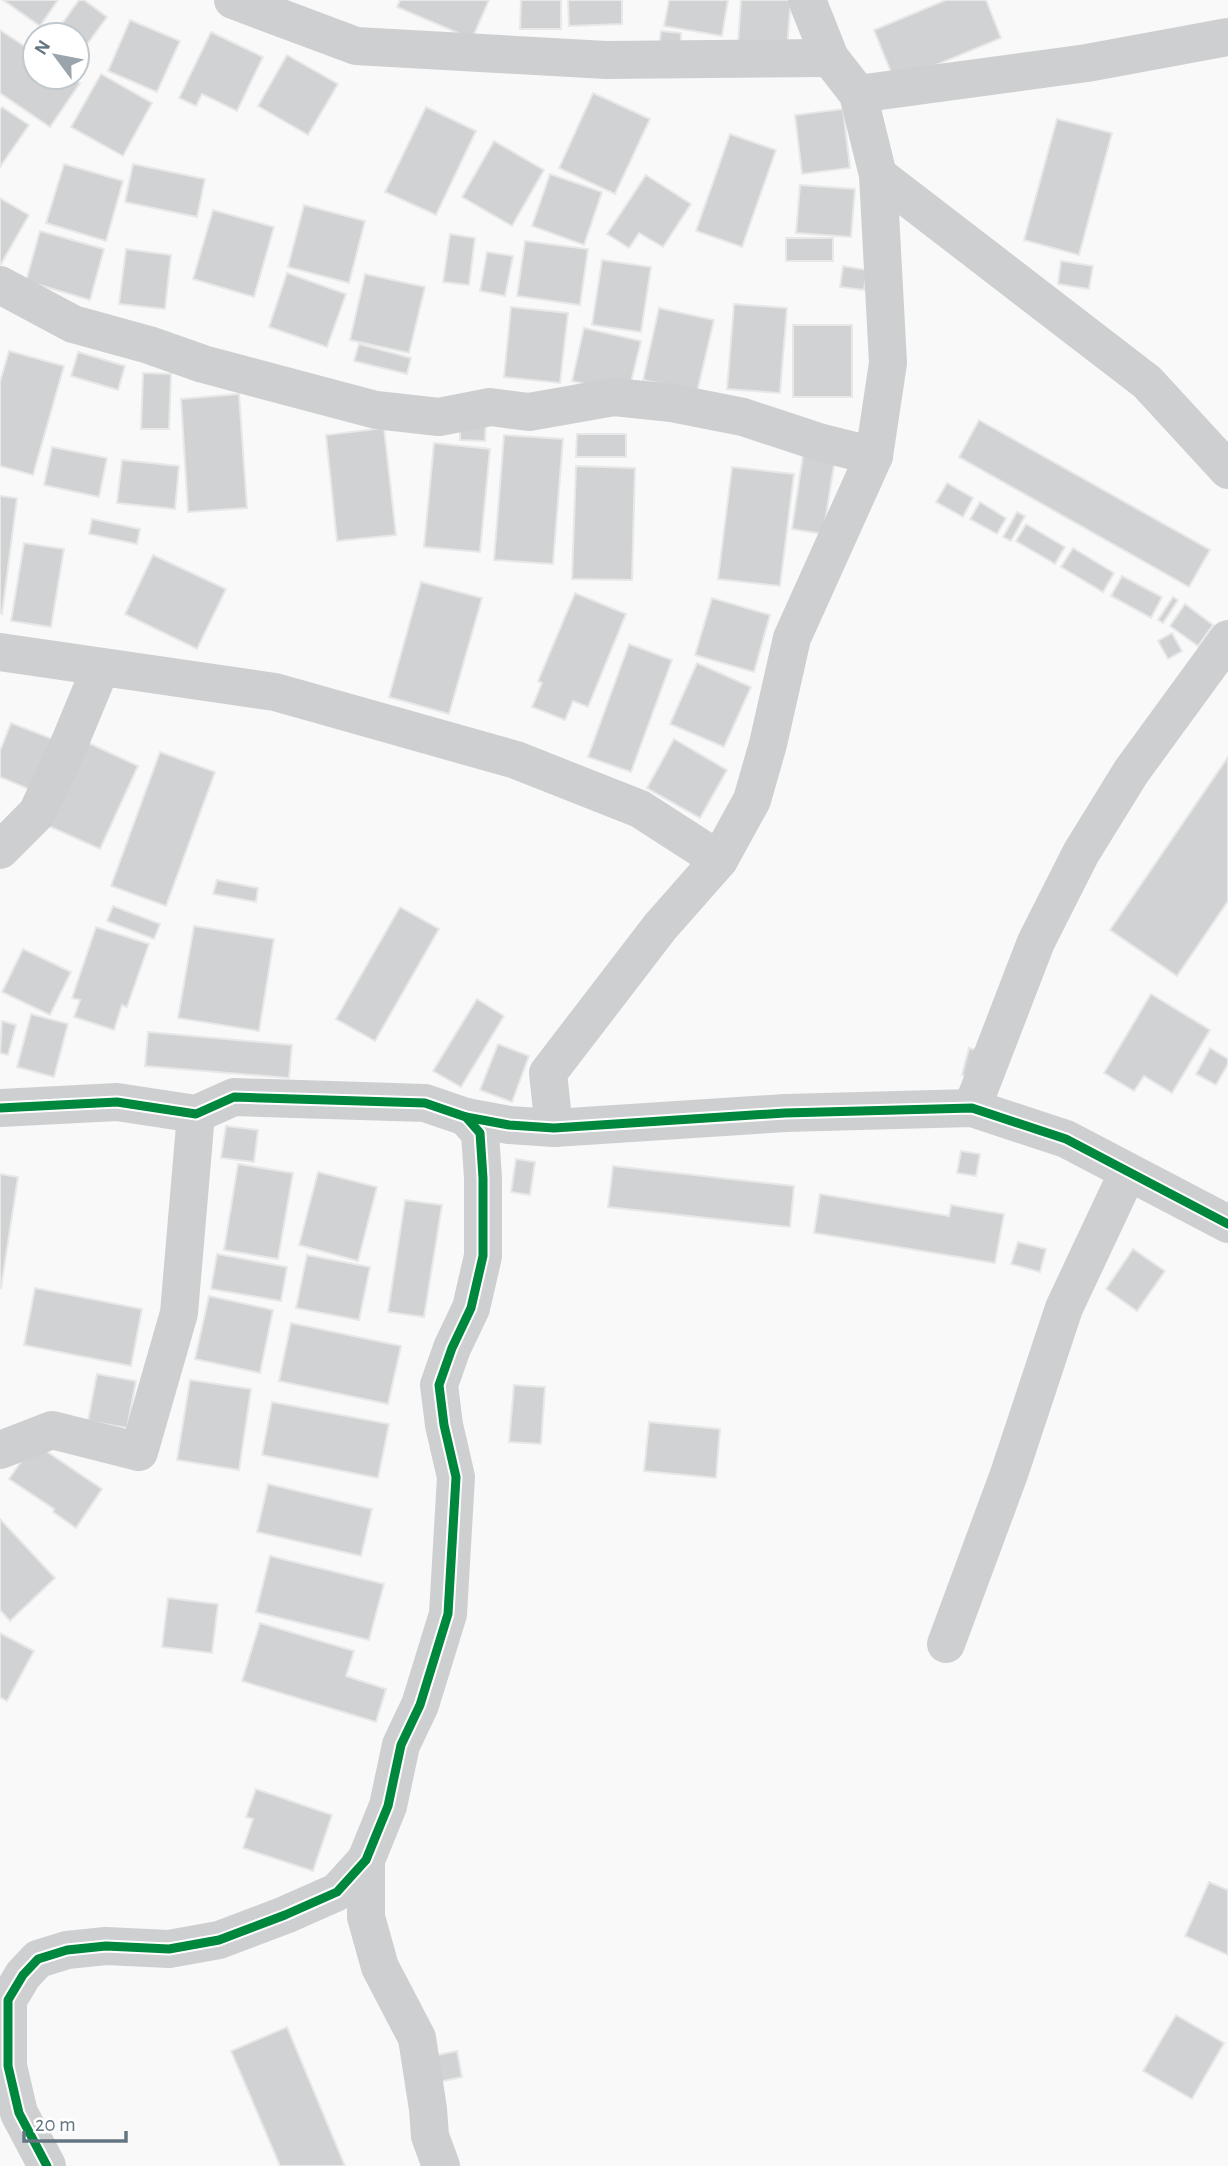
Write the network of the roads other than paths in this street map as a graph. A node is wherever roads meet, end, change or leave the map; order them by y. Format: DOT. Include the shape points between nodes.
graph roads {
  1 [pos="233,0"];
  2 [pos="807,0"];
  3 [pos="1228,37"];
  4 [pos="830,58"];
  5 [pos="858,94"];
  6 [pos="878,175"];
  7 [pos="0,285"];
  8 [pos="874,456"];
  9 [pos="1228,470"];
  10 [pos="1228,639"];
  11 [pos="0,652"];
  12 [pos="101,667"];
  13 [pos="0,850"];
  14 [pos="719,860"];
  15 [pos="548,1073"];
  16 [pos="0,1108"];
  17 [pos="972,1108"];
  18 [pos="195,1114"];
  19 [pos="466,1117"];
  20 [pos="509,1125"];
  21 [pos="554,1128"];
  22 [pos="1128,1172"];
  23 [pos="1228,1224"];
  24 [pos="0,1450"];
  25 [pos="946,1644"];
  26 [pos="366,1860"];
  27 [pos="47,2166"];
  28 [pos="441,2166"];
  1 -- 4 [label="street" via="356,46 606,60"];
  2 -- 4 [label="street"];
  3 -- 5 [label="street" via="1087,63"];
  4 -- 5 [label="street"];
  5 -- 6 [label="street"];
  6 -- 8 [label="street" via="888,363"];
  6 -- 9 [label="street" via="1147,382"];
  7 -- 8 [label="street" via="73,324 203,365 376,410 439,417 490,407 529,412 614,397 672,402 743,417"];
  8 -- 14 [label="street" via="792,638 752,800"];
  10 -- 17 [label="street" via="1131,772 1081,853 1036,943"];
  11 -- 12 [label="street"];
  12 -- 13 [label="street" via="37,813"];
  12 -- 14 [label="street" via="275,692 516,760 640,809"];
  14 -- 15 [label="street" via="660,927"];
  15 -- 20 [label="street"];
  15 -- 21 [label="street"];
  16 -- 18 [label="street" via="117,1102"];
  17 -- 21 [label="street" via="785,1113"];
  17 -- 22 [label="street" via="1066,1139"];
  18 -- 19 [label="street" via="234,1097 425,1103"];
  18 -- 24 [label="street" via="178,1313 139,1452 52,1430"];
  19 -- 20 [label="street"];
  19 -- 26 [label="street" via="480,1133 483,1256 471,1308 439,1385 456,1477 448,1614 420,1705 401,1745 388,1806"];
  20 -- 21 [label="street"];
  22 -- 23 [label="street"];
  22 -- 25 [label="street" via="1064,1308"];
  26 -- 27 [label="street" via="337,1892 219,1940 169,1949 106,1946 67,1950 38,1959 8,2000 8,2066 19,2113"];
  26 -- 28 [label="street" via="366,1917 380,1967 417,2038 430,2136"];
}
